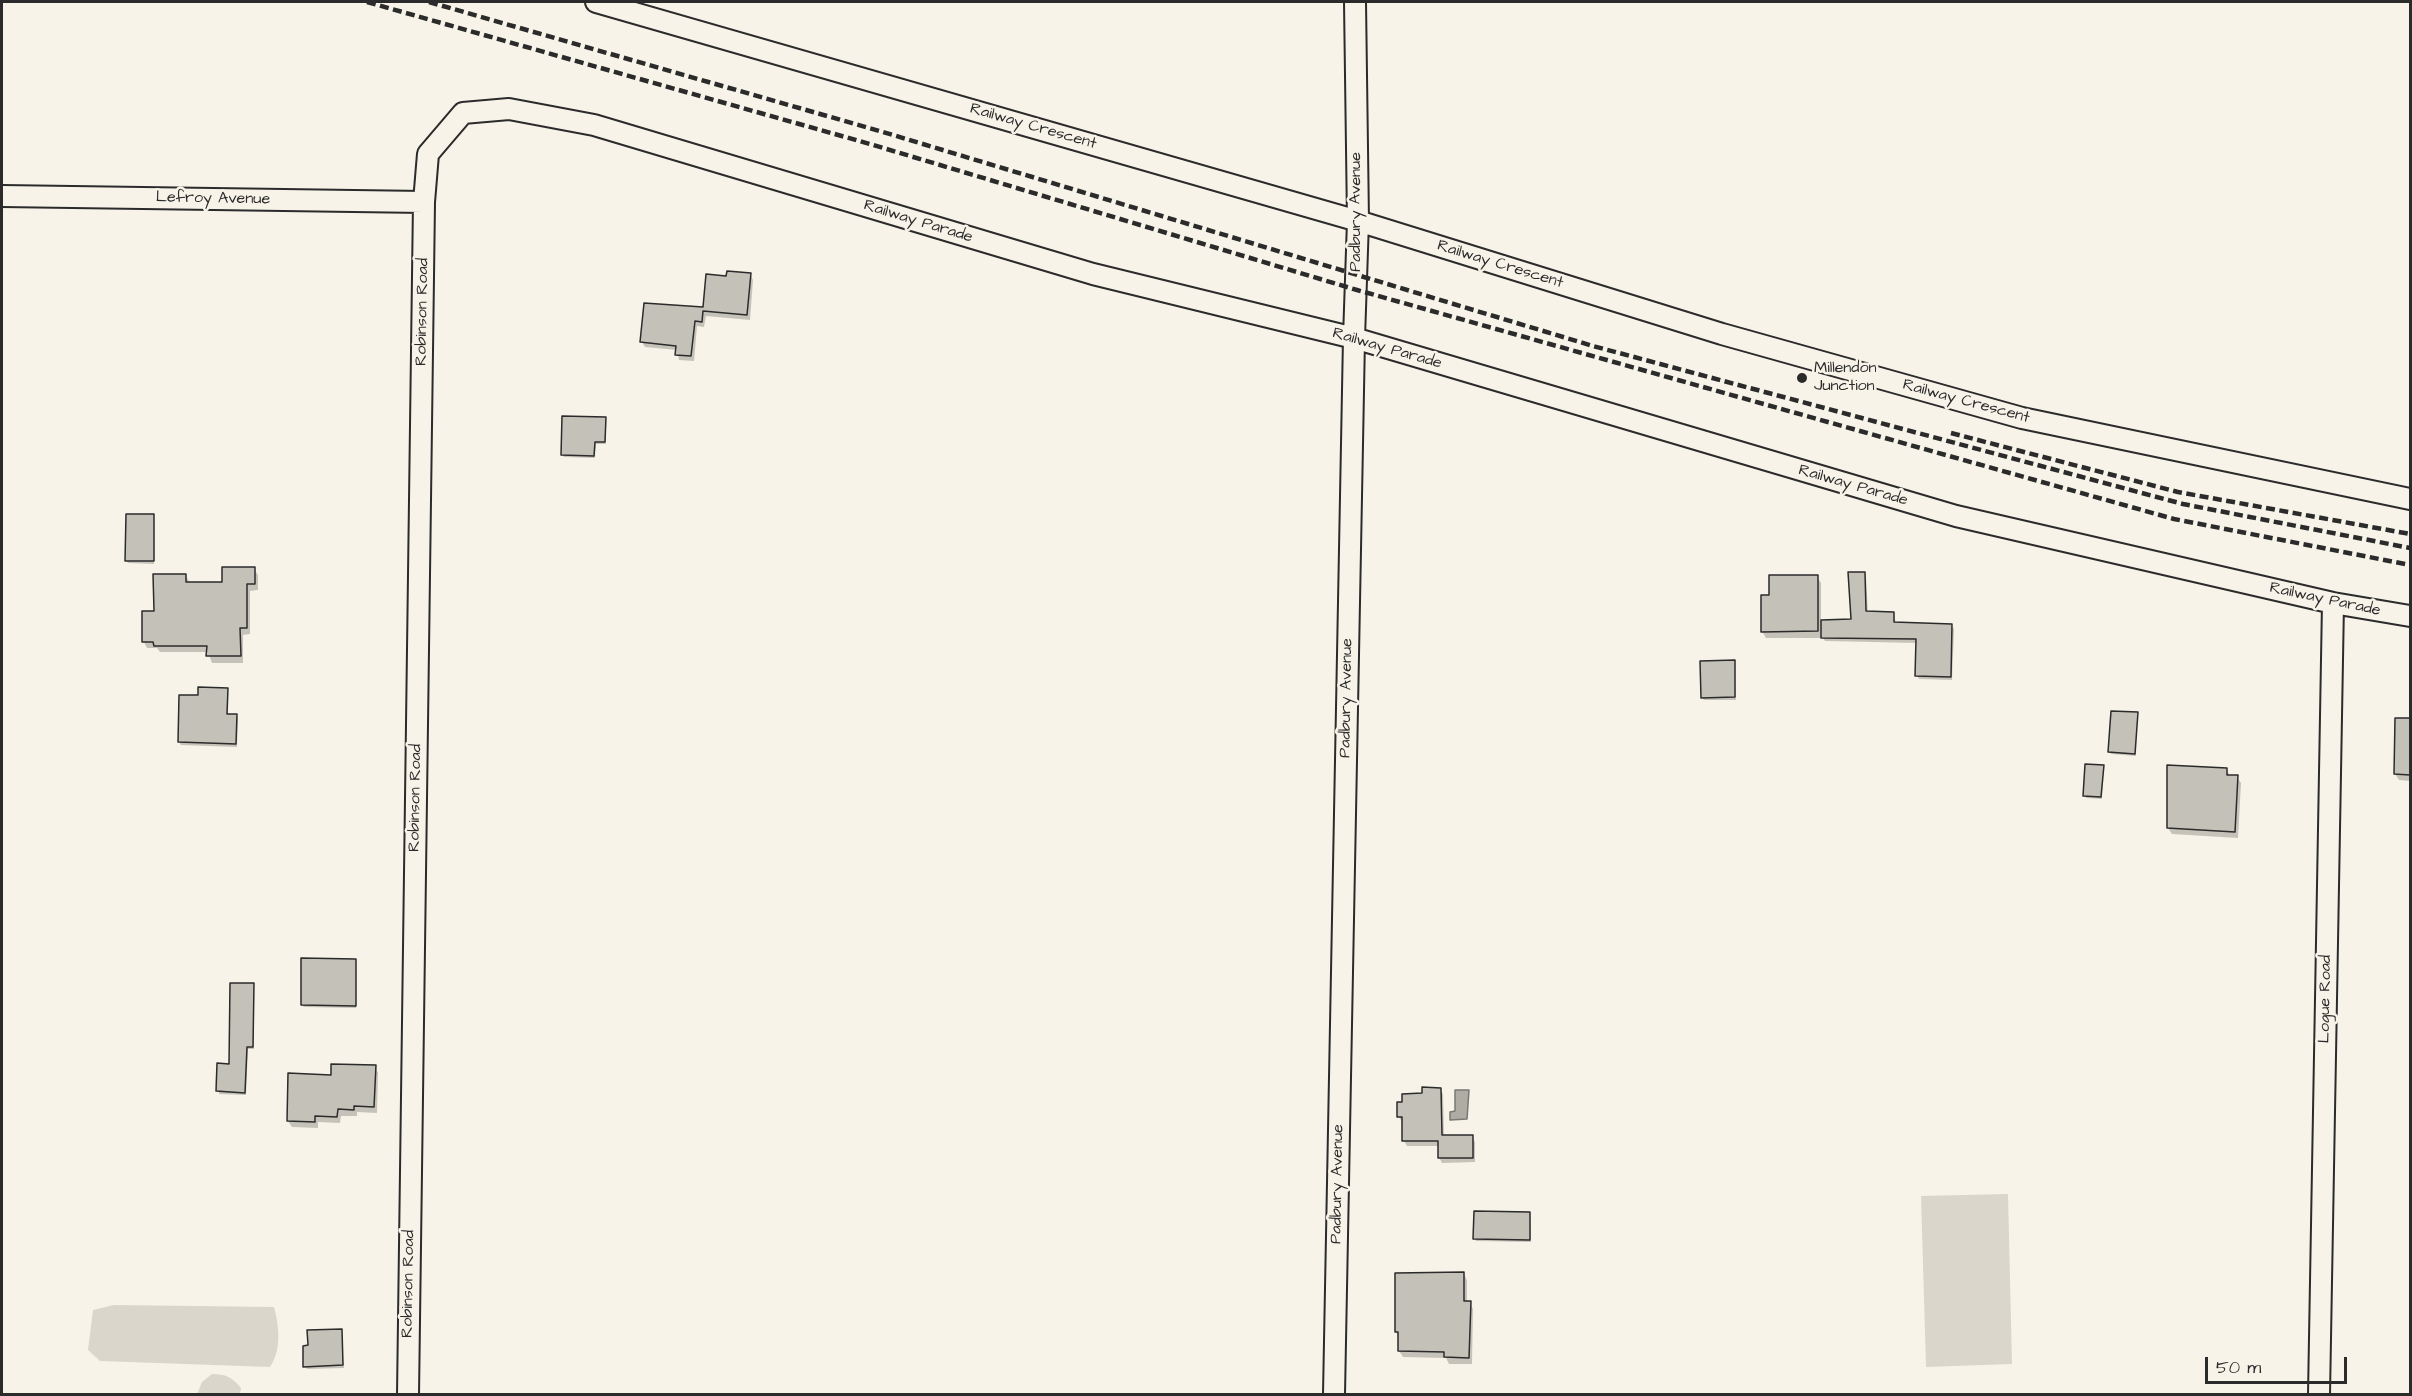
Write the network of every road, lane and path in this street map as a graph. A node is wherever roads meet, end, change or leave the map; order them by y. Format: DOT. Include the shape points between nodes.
graph roads {
  1 [pos="596,2"];
  2 [pos="1355,2"];
  3 [pos="2,196"];
  4 [pos="424,202"];
  5 [pos="1358,220"];
  6 [pos="1354,338"];
  7 [pos="2410,499"];
  8 [pos="2333,603"];
  9 [pos="2410,616"];
  10 [pos="408,1395"];
  11 [pos="1334,1395"];
  12 [pos="2319,1395"];
  1 -- 5 [label="street, Railway Crescent"];
  2 -- 5 [label="street, Padbury Avenue"];
  3 -- 4 [label="street, Lefroy Avenue"];
  4 -- 6 [label="street, Railway Parade" via="428,154 463,113 509,109 594,125 1093,274"];
  4 -- 10 [label="street, Robinson Road"];
  5 -- 6 [label="street, Padbury Avenue"];
  5 -- 7 [label="street, Railway Crescent" via="1722,334 2022,418"];
  6 -- 8 [label="street, Railway Parade" via="1956,516"];
  6 -- 11 [label="street, Padbury Avenue"];
  8 -- 9 [label="street, Railway Parade"];
  8 -- 12 [label="street, Logue Road"];
}
